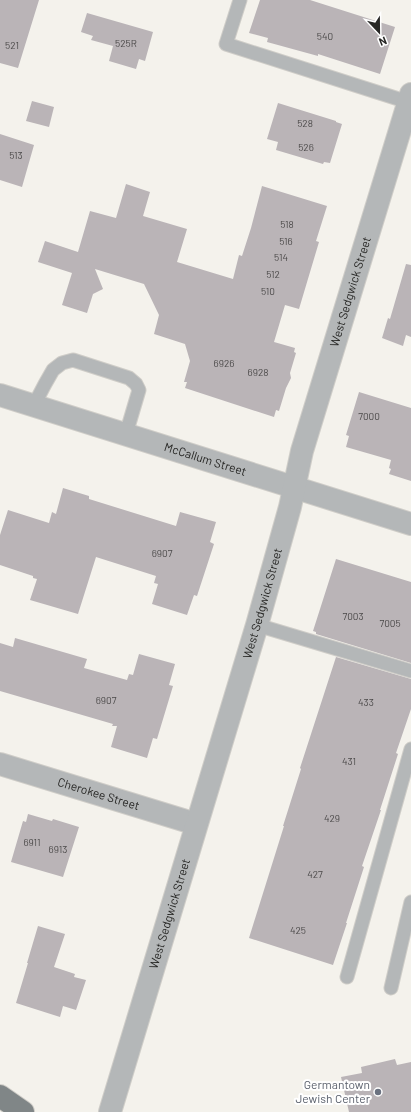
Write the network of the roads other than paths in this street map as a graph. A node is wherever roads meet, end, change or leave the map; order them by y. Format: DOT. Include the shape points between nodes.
graph roads {
  1 [pos="240,0"];
  2 [pos="410,98"];
  3 [pos="0,395"];
  4 [pos="34,405"];
  5 [pos="126,434"];
  6 [pos="294,487"];
  7 [pos="411,524"];
  8 [pos="257,625"];
  9 [pos="411,671"];
  10 [pos="411,749"];
  11 [pos="0,764"];
  12 [pos="196,824"];
  13 [pos="411,902"];
  14 [pos="347,977"];
  15 [pos="391,988"];
  16 [pos="0,1096"];
  17 [pos="23,1112"];
  18 [pos="110,1112"];
  1 -- 2 [label="lane" via="226,44"];
  2 -- 6 [label="street, West Sedgwick Street" via="302,451"];
  3 -- 4 [label="street, McCallum Street"];
  4 -- 5 [label="street, McCallum Street"];
  4 -- 5 [label="lane" via="53,370 62,363 73,360 129,378 136,384 139,390"];
  5 -- 6 [label="street, McCallum Street"];
  6 -- 7 [label="street, McCallum Street"];
  6 -- 8 [label="street, West Sedgwick Street" via="286,525"];
  8 -- 9 [label="lane"];
  8 -- 12 [label="street, West Sedgwick Street"];
  10 -- 14 [label="lane"];
  11 -- 12 [label="street, Cherokee Street"];
  12 -- 18 [label="street, West Sedgwick Street"];
  13 -- 15 [label="lane"];
  16 -- 17 [label="main road"];
}
